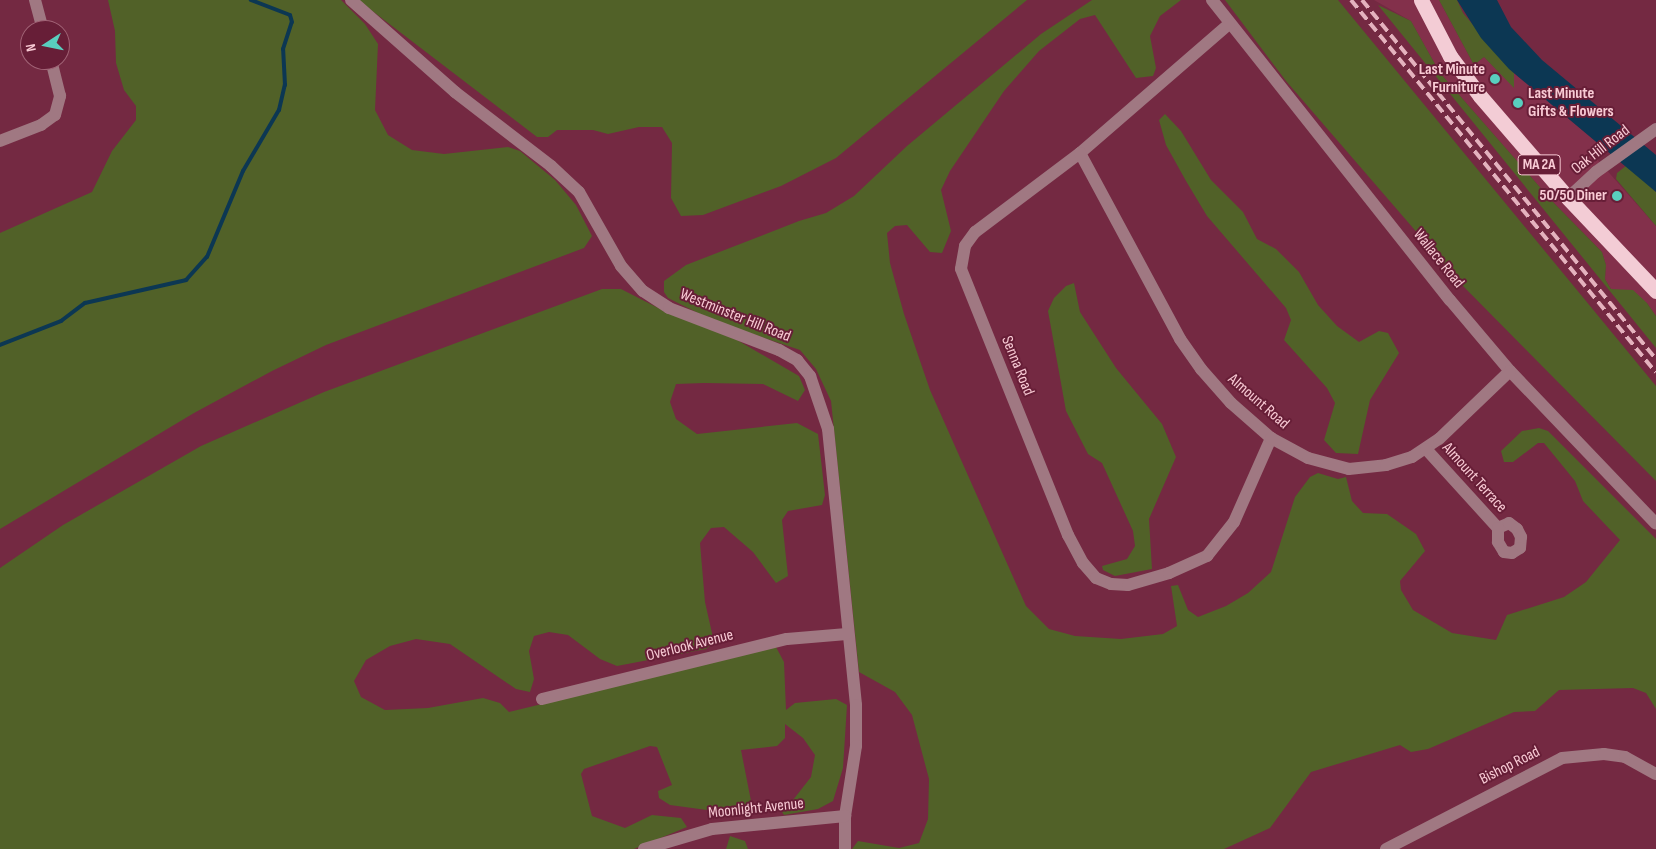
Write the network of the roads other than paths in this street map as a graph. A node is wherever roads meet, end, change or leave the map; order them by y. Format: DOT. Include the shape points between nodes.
graph roads {
  1 [pos="35,0"];
  2 [pos="350,0"];
  3 [pos="1212,0"];
  4 [pos="1421,0"];
  5 [pos="1426,0"];
  6 [pos="40,20"];
  7 [pos="1229,24"];
  8 [pos="1435,28"];
  9 [pos="54,70"];
  10 [pos="1651,132"];
  11 [pos="0,141"];
  12 [pos="1080,153"];
  13 [pos="1568,198"];
  14 [pos="1656,291"];
  15 [pos="1510,371"];
  16 [pos="1271,438"];
  17 [pos="1426,449"];
  18 [pos="1656,524"];
  19 [pos="1498,528"];
  20 [pos="847,634"];
  21 [pos="542,699"];
  22 [pos="1656,774"];
  23 [pos="845,816"];
  24 [pos="644,849"];
  25 [pos="845,849"];
  26 [pos="1386,849"];
  1 -- 6 [label="street"];
  2 -- 20 [label="street, Westminster Hill Road" via="455,92 570,182 591,210 621,266 643,291 669,308 779,350 804,367 819,397 828,429"];
  3 -- 7 [label="street, Wallace Road"];
  4 -- 8 [label="highway, MA 2A"];
  5 -- 8 [label="highway, MA 2A"];
  7 -- 12 [label="street, Senna Road"];
  7 -- 15 [label="street, Wallace Road"];
  8 -- 13 [label="highway, MA 2A" via="1460,70"];
  9 -- 11 [label="street" via="60,96 55,115 41,125"];
  10 -- 13 [label="street, Oak Hill Road" via="1596,172"];
  12 -- 16 [label="street, Almount Road" via="1187,349 1221,392"];
  12 -- 16 [label="street, Senna Road" via="975,232 964,246 961,261 965,285 1068,535 1083,563 1103,582 1128,585 1169,574 1207,556 1234,522"];
  13 -- 14 [label="highway, MA 2A"];
  15 -- 17 [label="street, Almount Road"];
  15 -- 18 [label="street, Wallace Road"];
  16 -- 17 [label="street, Almount Road" via="1320,463 1349,468 1395,463"];
  17 -- 19 [label="street, Almount Terrace"];
  20 -- 21 [label="street, Overlook Avenue" via="787,639"];
  20 -- 23 [label="street, Westminster Hill Road" via="856,740"];
  22 -- 26 [label="street, Bishop Road" via="1625,757 1604,754 1562,758"];
  23 -- 24 [label="street, Moonlight Avenue" via="712,829"];
  23 -- 25 [label="street, Westminster Hill Road"];
}
